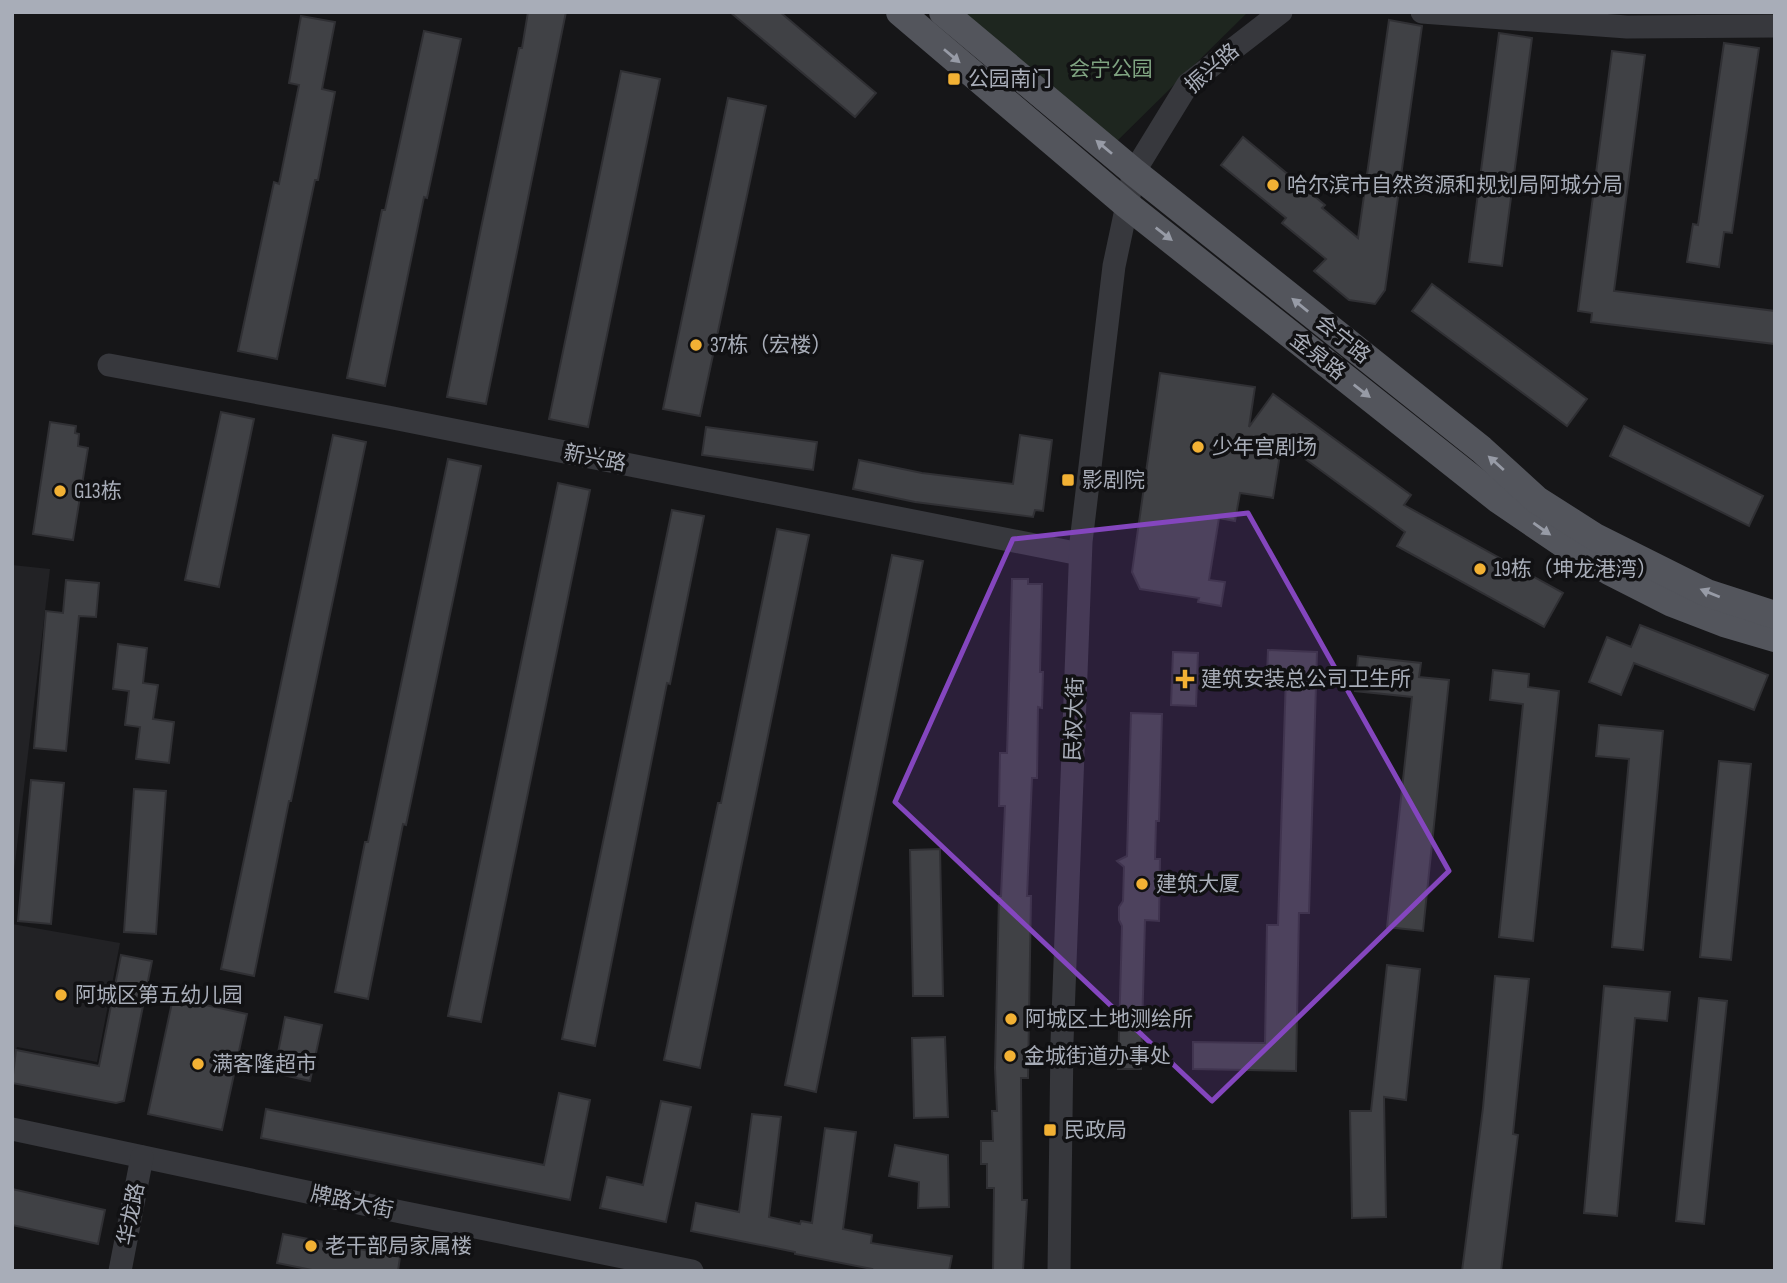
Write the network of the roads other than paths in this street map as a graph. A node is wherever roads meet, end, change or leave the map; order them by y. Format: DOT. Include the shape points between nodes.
graph roads {
  1 [pos="900,12"];
  2 [pos="943,12"];
  3 [pos="1281,12"];
  4 [pos="1422,12"];
  5 [pos="1775,26"];
  6 [pos="1134,172"];
  7 [pos="1127,205"];
  8 [pos="109,365"];
  9 [pos="1080,554"];
  10 [pos="1775,615"];
  11 [pos="1775,638"];
  12 [pos="12,1129"];
  13 [pos="142,1157"];
  14 [pos="120,1271"];
  15 [pos="692,1271"];
  16 [pos="1059,1271"];
  1 -- 7 [label="main road, 金泉路, one-way"];
  6 -- 2 [label="main road, 会宁路, one-way"];
  3 -- 6 [label="street, 振兴路" via="1188,84"];
  4 -- 5 [label="street" via="1627,27"];
  6 -- 7 [label="street, 民权大街"];
  10 -- 6 [label="main road, 会宁路, one-way" via="1707,593 1595,537 1536,500 1480,449"];
  7 -- 9 [label="street, 民权大街" via="1114,266"];
  7 -- 11 [label="main road, 金泉路, one-way" via="1499,500 1571,549 1672,603"];
  8 -- 9 [label="street, 新兴路"];
  9 -- 16 [label="street, 民权大街" via="1062,1042"];
  12 -- 13 [label="street, 牌路大街"];
  13 -- 14 [label="street, 华龙路"];
  13 -- 15 [label="street, 牌路大街"];
}
